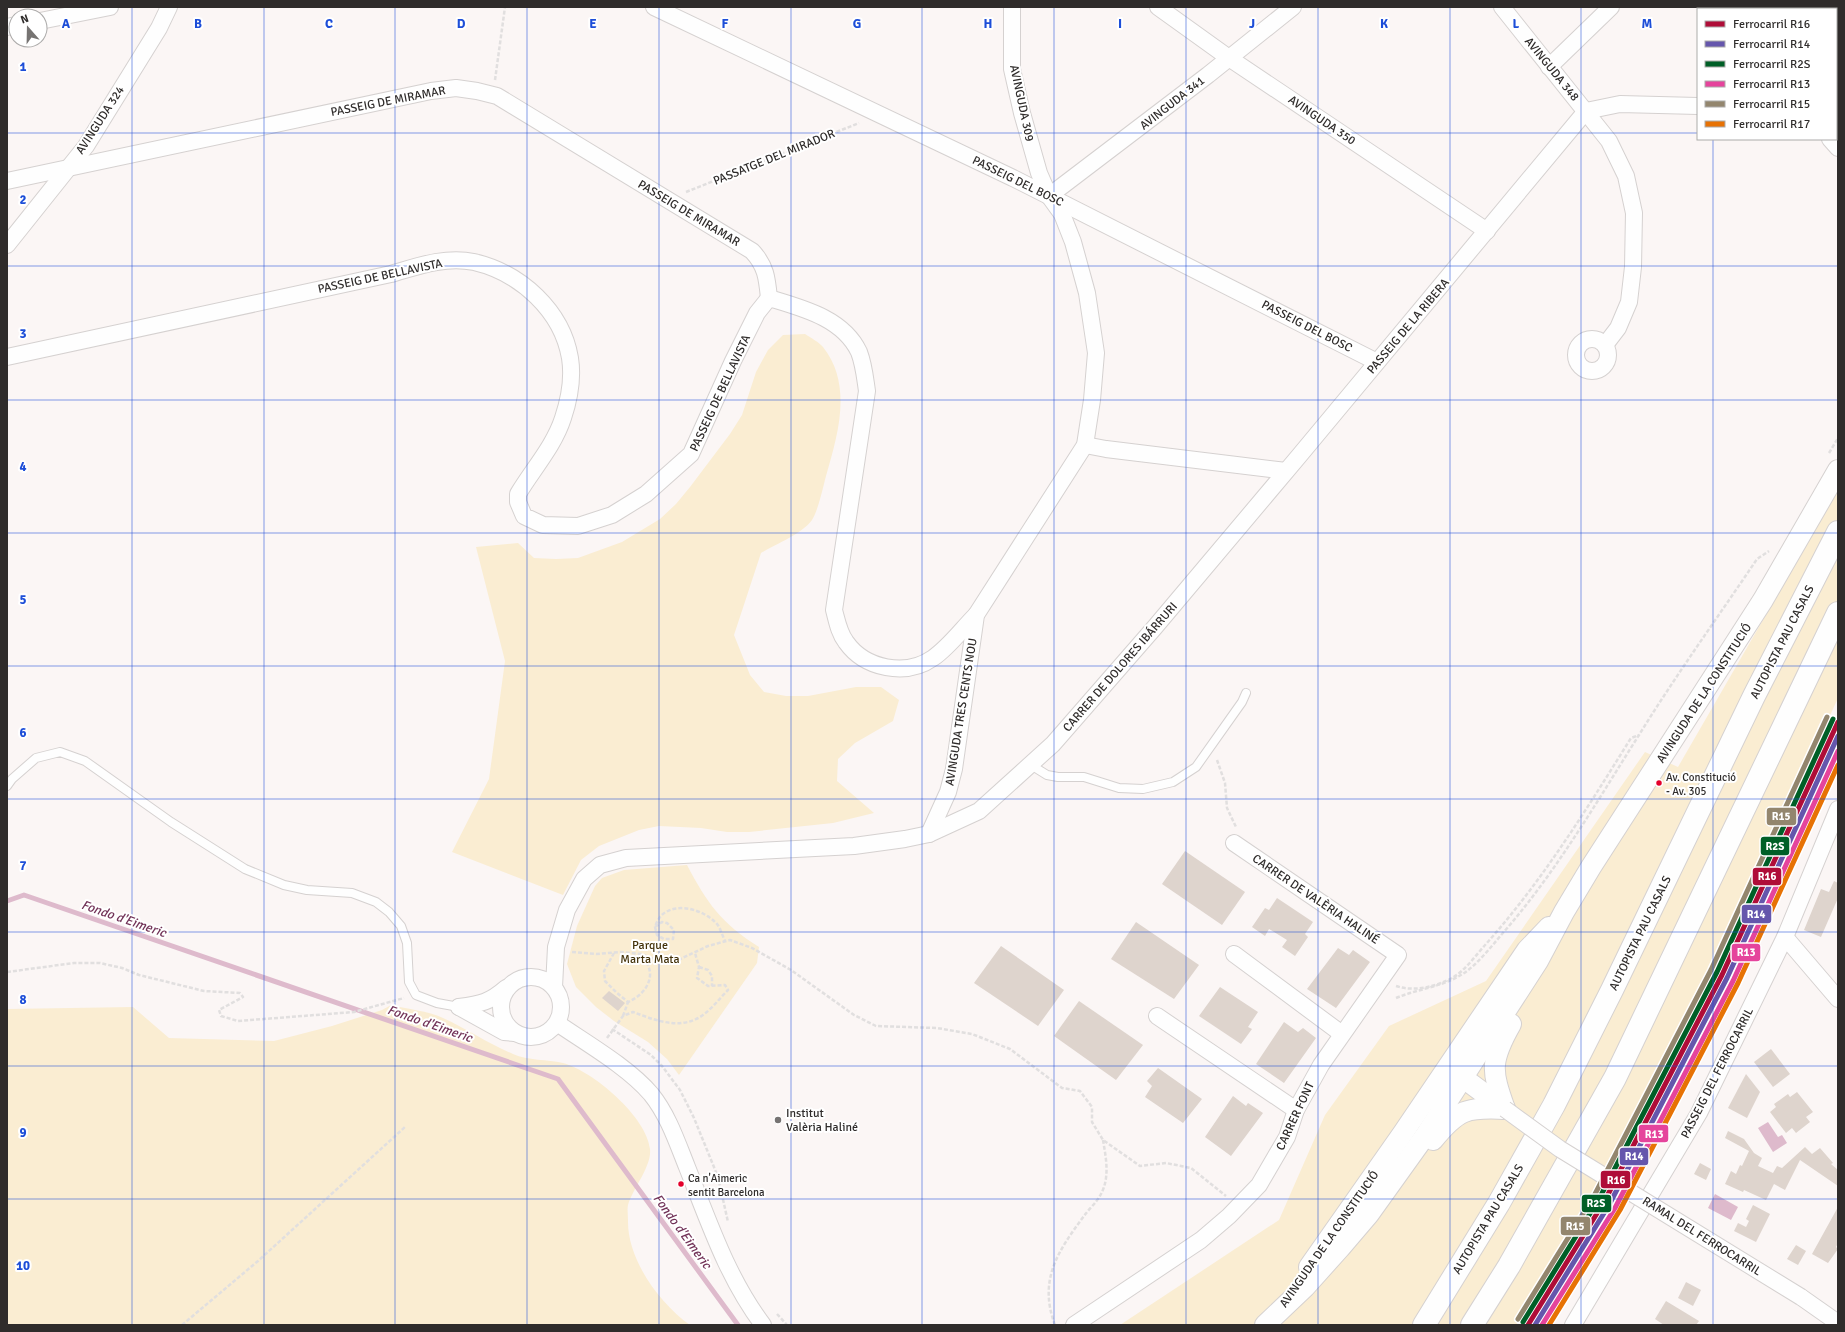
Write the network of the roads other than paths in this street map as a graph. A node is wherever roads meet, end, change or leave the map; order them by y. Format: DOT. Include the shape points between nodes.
graph roads {
  1 [pos="110,7"];
  2 [pos="169,7"];
  3 [pos="654,7"];
  4 [pos="1012,7"];
  5 [pos="1158,7"];
  6 [pos="1293,7"];
  7 [pos="1502,7"];
  8 [pos="1611,7"];
  9 [pos="48,19"];
  10 [pos="1229,58"];
  11 [pos="1549,67"];
  12 [pos="1697,106"];
  13 [pos="1586,111"];
  14 [pos="1831,140"];
  15 [pos="1838,148"];
  16 [pos="66,169"];
  17 [pos="7,181"];
  18 [pos="1049,196"];
  19 [pos="1487,231"];
  20 [pos="7,245"];
  21 [pos="769,298"];
  22 [pos="1605,345"];
  23 [pos="7,357"];
  24 [pos="1377,362"];
  25 [pos="1085,445"];
  26 [pos="1838,470"];
  27 [pos="1286,471"];
  28 [pos="1838,532"];
  29 [pos="1838,613"];
  30 [pos="976,615"];
  31 [pos="1246,693"];
  32 [pos="1031,765"];
  33 [pos="7,786"];
  34 [pos="1838,809"];
  35 [pos="929,834"];
  36 [pos="1234,842"];
  37 [pos="1564,912"];
  38 [pos="1786,937"];
  39 [pos="556,949"];
  40 [pos="1234,954"];
  41 [pos="1398,955"];
  42 [pos="1538,961"];
  43 [pos="516,981"];
  44 [pos="554,987"];
  45 [pos="1838,999"];
  46 [pos="459,1007"];
  47 [pos="1157,1016"];
  48 [pos="556,1023"];
  49 [pos="514,1033"];
  50 [pos="1342,1034"];
  51 [pos="1460,1082"];
  52 [pos="1505,1109"];
  53 [pos="1296,1110"];
  54 [pos="1362,1206"];
  55 [pos="1270,1321"];
  56 [pos="1838,1323"];
  57 [pos="762,1325"];
  58 [pos="1074,1325"];
  59 [pos="1424,1325"];
  60 [pos="1472,1325"];
  61 [pos="1573,1325"];
  1 -- 9 [label="street"];
  2 -- 16 [label="street, AVINGUDA 324" via="159,28 86,146"];
  3 -- 18 [label="street, PASSEIG DEL BOSC"];
  4 -- 18 [label="street, AVINGUDA 309" via="1012,69 1032,154"];
  5 -- 10 [label="street, AVINGUDA 350"];
  6 -- 10 [label="street, AVINGUDA 341"];
  7 -- 11 [label="street, AVINGUDA 348"];
  8 -- 11 [label="street"];
  10 -- 18 [label="street, AVINGUDA 341"];
  10 -- 19 [label="street, AVINGUDA 350"];
  11 -- 13 [label="street, AVINGUDA 348"];
  12 -- 13 [label="street" via="1620,104"];
  13 -- 19 [label="street, PASSEIG DE LA RIBERA"];
  13 -- 22 [label="street, AVINGUDA 348" via="1609,141 1626,176 1634,213 1633,267 1629,302 1618,328"];
  14 -- 15 [label="street"];
  16 -- 17 [label="street, PASSEIG DE MIRAMAR"];
  16 -- 20 [label="street, AVINGUDA 324"];
  16 -- 21 [label="street, PASSEIG DE MIRAMAR" via="431,91 456,88 497,96 752,251 761,261"];
  18 -- 24 [label="street, PASSEIG DEL BOSC"];
  18 -- 25 [label="street, AVINGUDA TRES CENTS NOU" via="1062,214 1074,242 1087,293 1096,354"];
  19 -- 24 [label="street, PASSEIG DE LA RIBERA"];
  21 -- 23 [label="street, PASSEIG DE BELLAVISTA" via="757,313 692,454 646,494 612,515 578,526 543,525 524,516 518,502 518,494 551,444 563,419 570,388 570,358 559,324 533,291 504,273 474,262 438,261 391,274"];
  21 -- 30 [label="street" via="824,317 843,331 856,348 864,368 867,392 834,610 846,642 858,654 876,664 899,670 916,668 933,659"];
  24 -- 27 [label="street, PASSEIG DE LA RIBERA"];
  25 -- 27 [label="street"];
  25 -- 30 [label="street, AVINGUDA TRES CENTS NOU"];
  26 -- 37 [label="street, AVINGUDA DE LA CONSTITUCIÓ" via="1763,600"];
  27 -- 32 [label="street, CARRER DE DOLORES IBÁRRURI" via="1155,627 1053,744"];
  28 -- 59 [label="highway, AUTOPISTA PAU CASALS" via="1754,696 1554,1105 1499,1203"];
  29 -- 60 [label="highway" via="1615,1078 1510,1266"];
  30 -- 35 [label="street, AVINGUDA TRES CENTS NOU" via="954,769 948,792"];
  31 -- 32 [label="lane" via="1196,767 1173,782 1143,789 1119,788 1084,777 1047,775"];
  32 -- 35 [label="street, CARRER DE DOLORES IBÁRRURI" via="979,811"];
  33 -- 46 [label="lane" via="36,758 60,752 85,761 171,822 245,869 284,885 307,890 352,893 376,902 401,926 407,944 409,982 416,995 437,1004"];
  34 -- 38 [label="street, PASSEIG DEL FERROCARRIL"];
  35 -- 39 [label="street" via="854,846 626,858 600,865 584,879 566,910"];
  36 -- 41 [label="street, CARRER DE VALÈRIA HALINÉ"];
  37 -- 42 [label="street, AVINGUDA DE LA CONSTITUCIÓ"];
  37 -- 54 [label="street, AVINGUDA DE LA CONSTITUCIÓ" via="1527,950 1403,1133"];
  38 -- 45 [label="street"];
  38 -- 61 [label="street, PASSEIG DEL FERROCARRIL" via="1698,1114"];
  39 -- 43 [label="street" via="542,966"];
  39 -- 44 [label="street"];
  40 -- 50 [label="street"];
  41 -- 50 [label="street, CARRER FONT"];
  42 -- 51 [label="street, AVINGUDA DE LA CONSTITUCIÓ"];
  42 -- 52 [label="street" via="1531,985 1495,1058 1495,1081"];
  43 -- 44 [label="street" via="530,976"];
  43 -- 46 [label="street" via="494,999"];
  43 -- 49 [label="street" via="503,994 500,1010 503,1021"];
  44 -- 48 [label="street" via="561,1008"];
  46 -- 49 [label="street" via="504,1032"];
  47 -- 53 [label="street"];
  48 -- 49 [label="street" via="540,1036 530,1037"];
  48 -- 57 [label="street" via="631,1075 651,1094 669,1123 728,1270 746,1303"];
  50 -- 53 [label="street, CARRER FONT"];
  51 -- 52 [label="street" via="1466,1080"];
  51 -- 54 [label="street, AVINGUDA DE LA CONSTITUCIÓ" via="1426,1133"];
  52 -- 54 [label="street" via="1478,1107 1460,1113 1442,1129 1398,1184"];
  52 -- 56 [label="street, RAMAL DEL FERROCARRIL, bridge" via="1560,1149 1802,1297"];
  53 -- 58 [label="street, CARRER FONT" via="1287,1137 1259,1185 1229,1216 1201,1240"];
  54 -- 55 [label="street, AVINGUDA DE LA CONSTITUCIÓ" via="1305,1287"];
}
